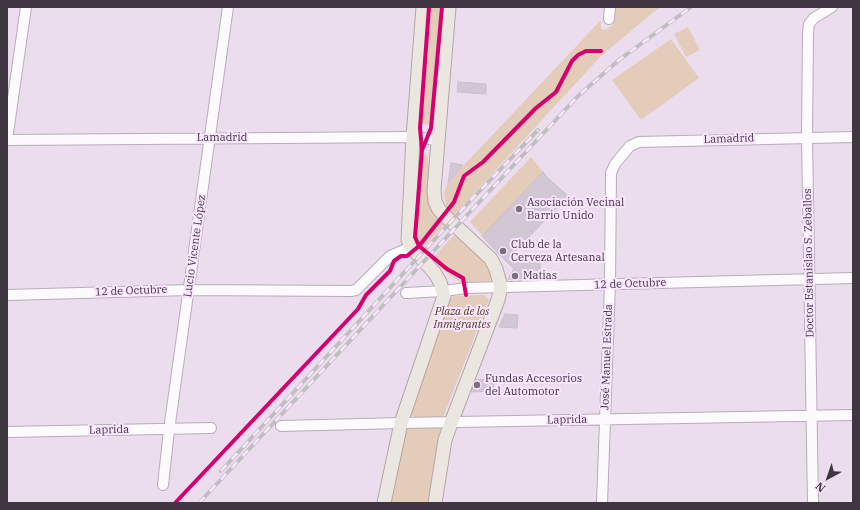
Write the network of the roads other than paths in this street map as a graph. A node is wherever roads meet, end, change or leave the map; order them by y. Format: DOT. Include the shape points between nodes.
graph roads {
  1 [pos="26,7"];
  2 [pos="228,7"];
  3 [pos="423,7"];
  4 [pos="449,7"];
  5 [pos="610,7"];
  6 [pos="832,7"];
  7 [pos="609,19"];
  8 [pos="413,137"];
  9 [pos="807,137"];
  10 [pos="853,137"];
  11 [pos="210,138"];
  12 [pos="7,140"];
  13 [pos="437,140"];
  14 [pos="615,164"];
  15 [pos="411,247"];
  16 [pos="853,278"];
  17 [pos="809,279"];
  18 [pos="610,284"];
  19 [pos="501,287"];
  20 [pos="189,290"];
  21 [pos="444,291"];
  22 [pos="406,293"];
  23 [pos="7,295"];
  24 [pos="853,415"];
  25 [pos="812,416"];
  26 [pos="604,419"];
  27 [pos="400,422"];
  28 [pos="451,422"];
  29 [pos="281,426"];
  30 [pos="211,428"];
  31 [pos="169,430"];
  32 [pos="7,432"];
  33 [pos="163,485"];
  34 [pos="384,503"];
  35 [pos="435,503"];
  36 [pos="602,503"];
  37 [pos="813,503"];
  1 -- 12 [label="street"];
  2 -- 11 [label="street, Lucio Vicente López"];
  3 -- 8 [label="main road"];
  4 -- 13 [label="main road"];
  5 -- 7 [label="street"];
  6 -- 9 [label="street, Doctor Estanislao S. Zeballos" via="809,24"];
  8 -- 11 [label="street, Lamadrid"];
  8 -- 13 [label="street, Lamadrid"];
  8 -- 15 [label="main road" via="408,234"];
  9 -- 10 [label="street, Lamadrid"];
  9 -- 14 [label="street, Lamadrid" via="639,142 630,146"];
  9 -- 17 [label="street, Doctor Estanislao S. Zeballos"];
  11 -- 12 [label="street, Lamadrid"];
  11 -- 20 [label="street, Lucio Vicente López"];
  13 -- 19 [label="main road" via="434,190 438,208 491,260"];
  14 -- 18 [label="street, José Manuel Estrada" via="611,173"];
  15 -- 20 [label="street, 12 de Octubre" via="390,256 356,290 351,291"];
  15 -- 21 [label="main road" via="434,272"];
  16 -- 17 [label="street, 12 de Octubre"];
  17 -- 18 [label="street, 12 de Octubre"];
  17 -- 25 [label="street, Doctor Estanislao S. Zeballos"];
  18 -- 19 [label="street, 12 de Octubre"];
  18 -- 26 [label="street, José Manuel Estrada"];
  19 -- 21 [label="street, 12 de Octubre"];
  19 -- 28 [label="main road"];
  20 -- 23 [label="street, 12 de Octubre"];
  20 -- 31 [label="street, Lucio Vicente López"];
  21 -- 22 [label="street, 12 de Octubre"];
  21 -- 27 [label="main road" via="443,302"];
  24 -- 25 [label="street, Laprida"];
  25 -- 26 [label="street, Laprida"];
  25 -- 37 [label="street, Doctor Estanislao S. Zeballos"];
  26 -- 28 [label="street, Laprida"];
  26 -- 36 [label="street, José Manuel Estrada"];
  27 -- 28 [label="street, Laprida"];
  27 -- 29 [label="street, Laprida"];
  27 -- 34 [label="main road"];
  28 -- 35 [label="main road"];
  30 -- 31 [label="street, Laprida"];
  31 -- 32 [label="street, Laprida"];
  31 -- 33 [label="street, Lucio Vicente López"];
}
